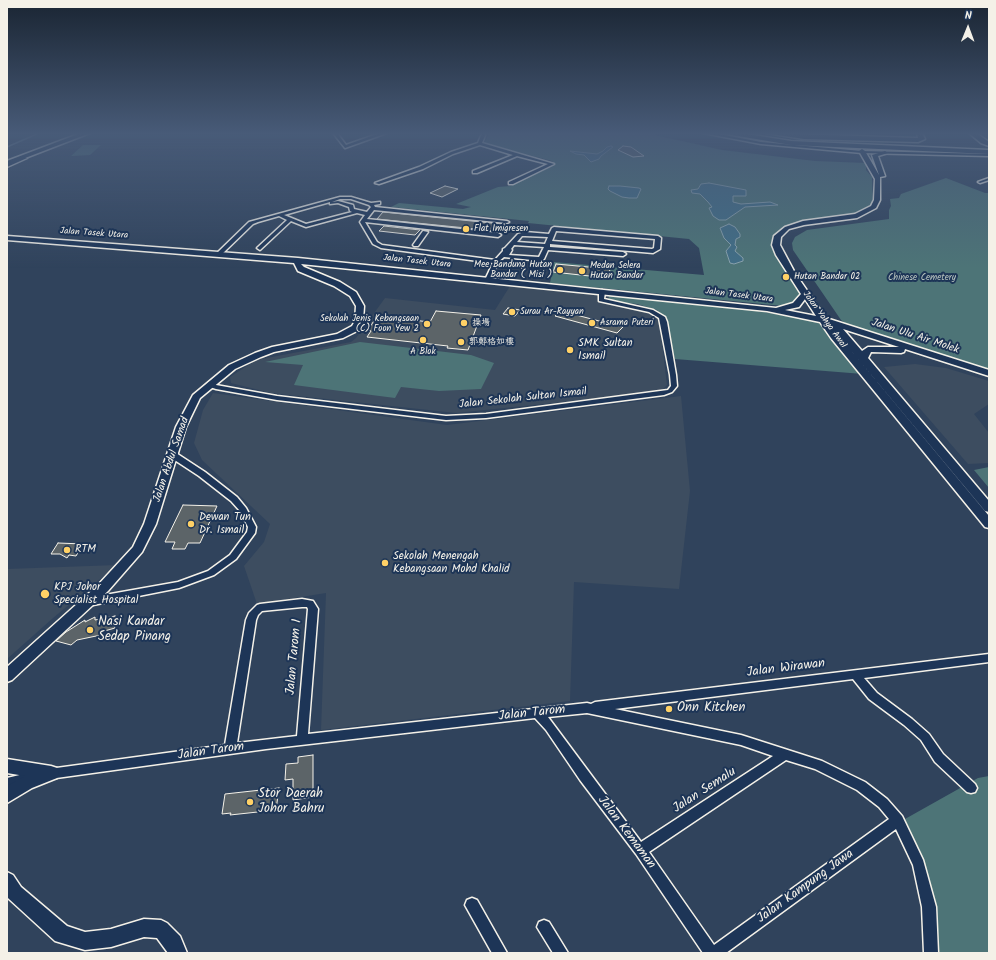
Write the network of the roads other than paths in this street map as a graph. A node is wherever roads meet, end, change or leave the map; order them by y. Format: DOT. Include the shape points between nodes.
graph roads {
  1 [pos="392,178"];
  2 [pos="522,178"];
  3 [pos="878,178"];
  4 [pos="883,178"];
  5 [pos="989,179"];
  6 [pos="980,182"];
  7 [pos="377,183"];
  8 [pos="511,183"];
  9 [pos="378,203"];
  10 [pos="372,206"];
  11 [pos="357,212"];
  12 [pos="366,213"];
  13 [pos="284,217"];
  14 [pos="366,220"];
  15 [pos="507,222"];
  16 [pos="368,226"];
  17 [pos="426,232"];
  18 [pos="498,235"];
  19 [pos="7,238"];
  20 [pos="488,238"];
  21 [pos="512,243"];
  22 [pos="548,243"];
  23 [pos="416,245"];
  24 [pos="260,248"];
  25 [pos="583,248"];
  26 [pos="505,250"];
  27 [pos="220,253"];
  28 [pos="623,254"];
  29 [pos="278,259"];
  30 [pos="298,260"];
  31 [pos="496,262"];
  32 [pos="325,263"];
  33 [pos="311,273"];
  34 [pos="488,280"];
  35 [pos="602,292"];
  36 [pos="805,294"];
  37 [pos="767,309"];
  38 [pos="823,320"];
  39 [pos="834,323"];
  40 [pos="916,350"];
  41 [pos="863,359"];
  42 [pos="989,373"];
  43 [pos="211,382"];
  44 [pos="173,456"];
  45 [pos="989,508"];
  46 [pos="989,524"];
  47 [pos="87,602"];
  48 [pos="989,658"];
  49 [pos="855,674"];
  50 [pos="7,676"];
  51 [pos="630,704"];
  52 [pos="587,708"];
  53 [pos="538,714"];
  54 [pos="640,720"];
  55 [pos="302,740"];
  56 [pos="230,749"];
  57 [pos="786,754"];
  58 [pos="7,766"];
  59 [pos="51,773"];
  60 [pos="7,783"];
  61 [pos="971,788"];
  62 [pos="7,795"];
  63 [pos="898,820"];
  64 [pos="640,850"];
  65 [pos="7,881"];
  66 [pos="472,905"];
  67 [pos="544,927"];
  68 [pos="178,953"];
  69 [pos="500,953"];
  70 [pos="562,953"];
  71 [pos="711,953"];
  72 [pos="715,953"];
  73 [pos="930,953"];
  1 -- 7 [label="street"];
  2 -- 8 [label="street"];
  3 -- 36 [label="main road, Jalan Yahya Awal" via="877,200 874,207 857,216 795,225 778,236 776,245 780,255"];
  4 -- 39 [label="main road, Jalan Yahya Awal" via="883,202 878,210 862,218 800,228 790,232 785,238 784,248 788,255"];
  5 -- 6 [label="street"];
  9 -- 10 [label="street"];
  10 -- 12 [label="street"];
  10 -- 13 [label="street" via="351,198 340,198"];
  10 -- 15 [label="street" via="380,209"];
  11 -- 12 [label="street"];
  11 -- 13 [label="street" via="306,226"];
  11 -- 13 [label="street" via="352,210 351,206 338,202"];
  12 -- 14 [label="street"];
  13 -- 24 [label="street"];
  13 -- 27 [label="street" via="251,223"];
  14 -- 16 [label="street, Jalan Tasek Utara" via="362,222"];
  14 -- 18 [label="street"];
  16 -- 17 [label="street"];
  16 -- 31 [label="street, Jalan Tasek Utara" via="375,243 387,247"];
  17 -- 20 [label="street"];
  17 -- 23 [label="street"];
  19 -- 27 [label="main road, Jalan Tasek Utara"];
  21 -- 22 [label="street"];
  21 -- 22 [label="street" via="523,234"];
  21 -- 26 [label="street"];
  22 -- 25 [label="street"];
  22 -- 25 [label="street" via="554,229 657,238 657,249 654,250"];
  22 -- 26 [label="street" via="541,259 506,256 509,250"];
  25 -- 28 [label="street"];
  26 -- 31 [label="street"];
  27 -- 29 [label="main road, Jalan Tasek Utara"];
  29 -- 30 [label="main road, Jalan Tasek Utara"];
  29 -- 33 [label="main road"];
  30 -- 32 [label="main road, Jalan Tasek Utara"];
  30 -- 33 [label="main road, Jalan Abdul Samad" via="298,266"];
  31 -- 34 [label="street"];
  32 -- 33 [label="main road" via="310,267"];
  32 -- 34 [label="main road, Jalan Tasek Utara"];
  33 -- 43 [label="main road, Jalan Abdul Samad" via="353,294 360,306 356,328 340,336 258,355 232,367"];
  34 -- 35 [label="main road, Jalan Tasek Utara"];
  35 -- 37 [label="main road, Jalan Tasek Utara"];
  35 -- 43 [label="street, Jalan Sekolah Sultan Ismail" via="601,300 651,311 662,317 673,375 674,386 670,390 664,393 486,416 446,418 277,398 216,387 212,386"];
  36 -- 37 [label="main road" via="796,305"];
  36 -- 38 [label="main road, Jalan Yahya Awal"];
  37 -- 38 [label="main road, Jalan Tasek Utara"];
  38 -- 39 [label="main road, Jalan Tasek Utara"];
  38 -- 46 [label="main road, Jalan Yahya Awal"];
  39 -- 40 [label="main road, Jalan Ulu Air Molek"];
  39 -- 41 [label="main road, Jalan Yahya Awal"];
  40 -- 41 [label="main road" via="874,349 865,352"];
  40 -- 42 [label="main road, Jalan Ulu Air Molek"];
  41 -- 45 [label="main road, Jalan Yahya Awal"];
  43 -- 44 [label="main road, Jalan Abdul Samad" via="191,406 181,427"];
  44 -- 47 [label="main road, Jalan Abdul Samad" via="150,524 138,549 119,572"];
  44 -- 47 [label="street" via="234,499 252,527 251,533 233,557 211,573 179,584"];
  47 -- 50 [label="main road, Jalan Abdul Samad"];
  48 -- 49 [label="street, Jalan Wirawan"];
  49 -- 51 [label="street, Jalan Wirawan"];
  49 -- 61 [label="street" via="873,696 925,737 939,758"];
  51 -- 52 [label="street, Jalan Wirawan"];
  51 -- 54 [label="street"];
  52 -- 53 [label="street, Jalan Tarom"];
  52 -- 54 [label="street, Jalan Tarom"];
  53 -- 55 [label="street, Jalan Tarom"];
  53 -- 64 [label="street, Jalan Kemaman"];
  54 -- 57 [label="street, Jalan Tarom" via="740,740"];
  55 -- 56 [label="street, Jalan Tarom"];
  55 -- 56 [label="street, Jalan Tarom 1" via="313,609 310,604 302,603 260,608 254,613"];
  56 -- 59 [label="street, Jalan Tarom"];
  57 -- 63 [label="street, Jalan Tarom" via="818,765 861,786 883,803"];
  57 -- 64 [label="street, Jalan Semalu"];
  58 -- 59 [label="main road"];
  59 -- 60 [label="street, Jalan Tarom"];
  59 -- 62 [label="main road" via="26,783"];
  63 -- 72 [label="street, Jalan Kampung Jawa"];
  63 -- 73 [label="street, Jalan Tarom" via="918,864 929,907"];
  64 -- 71 [label="street, Jalan Kemaman"];
  65 -- 68 [label="main road" via="15,893 62,934 85,941 111,938 144,928 161,929 173,942"];
  66 -- 69 [label="street"];
  67 -- 70 [label="street"];
}
